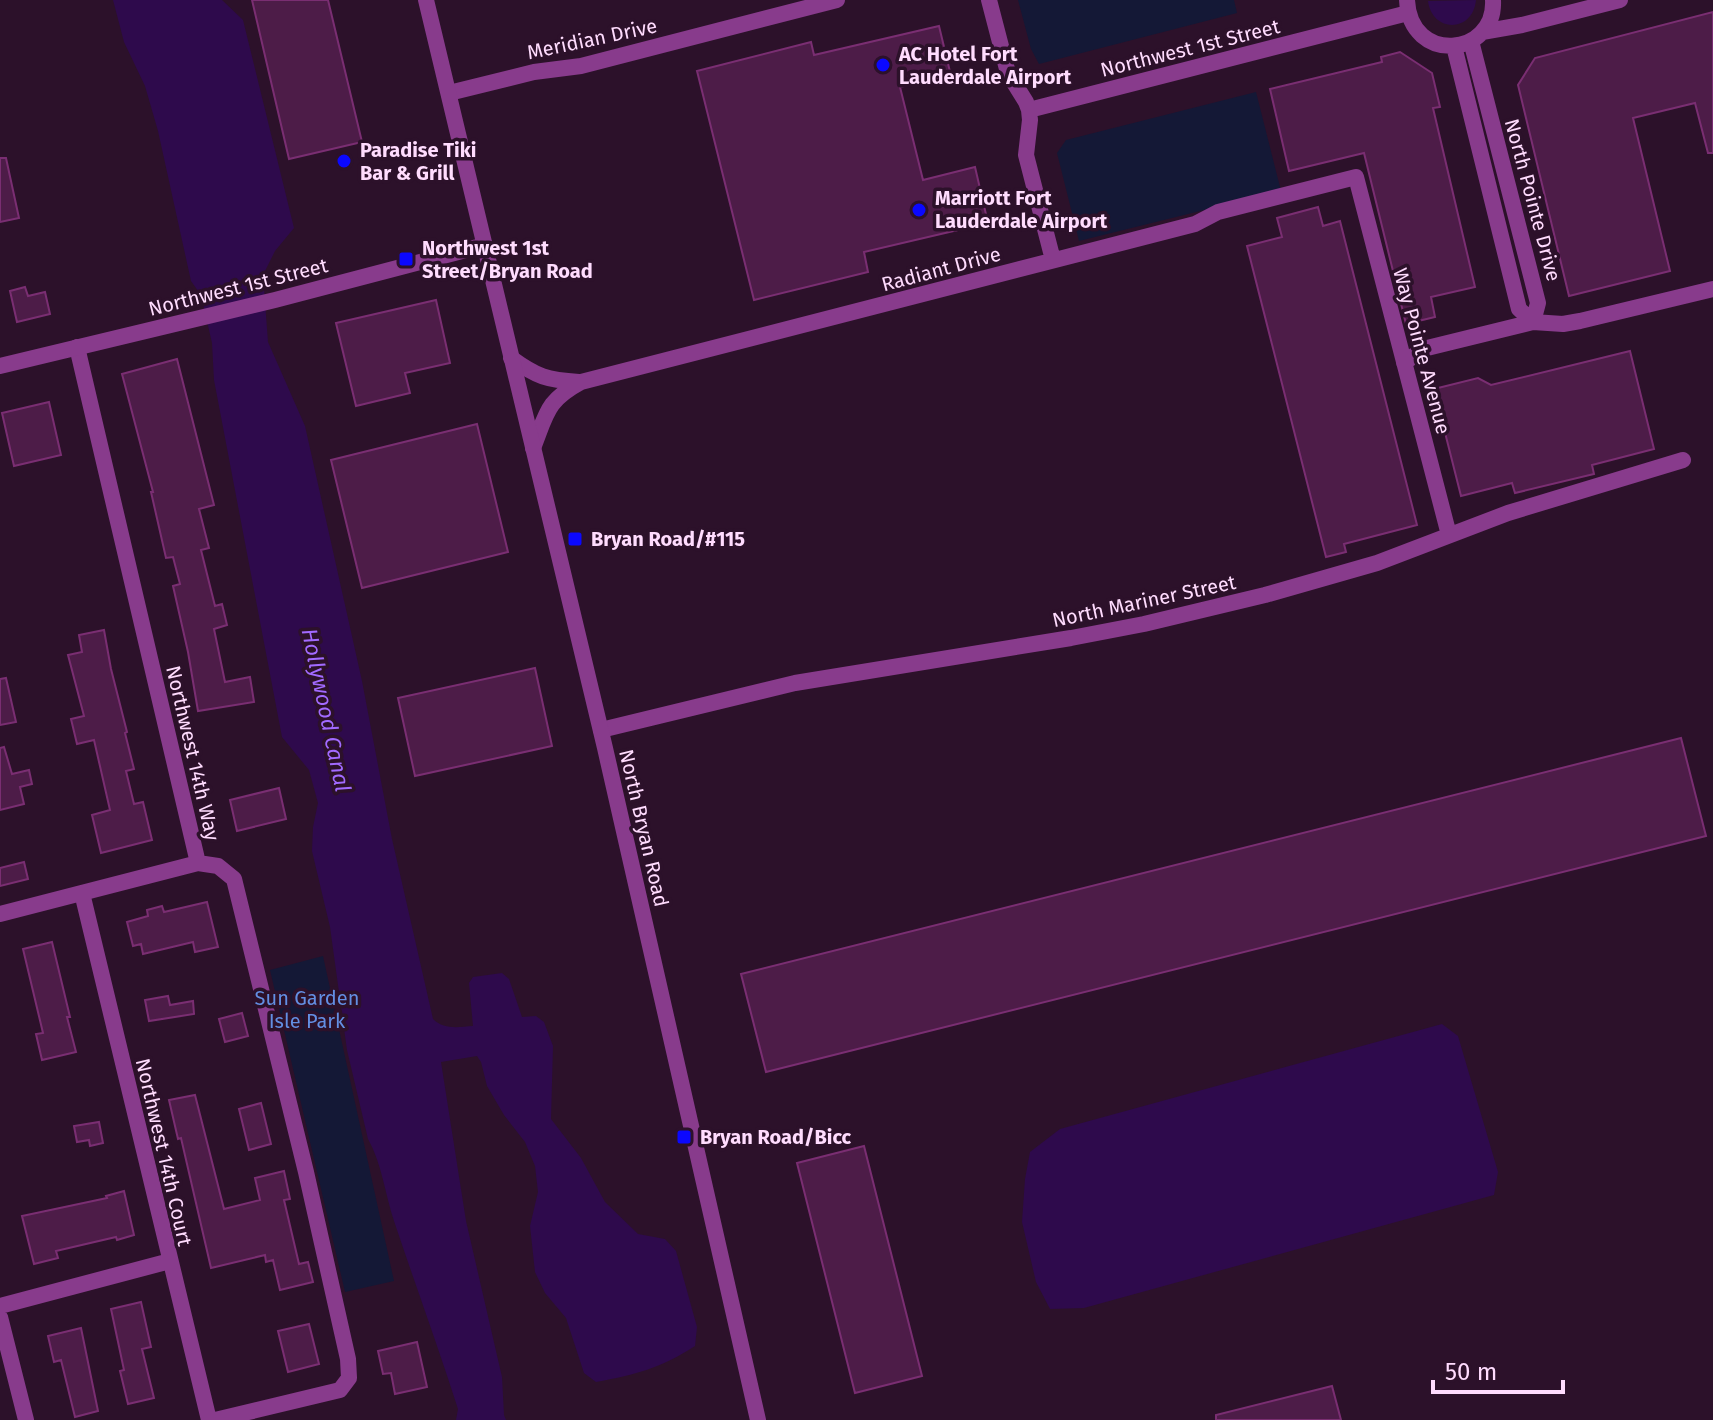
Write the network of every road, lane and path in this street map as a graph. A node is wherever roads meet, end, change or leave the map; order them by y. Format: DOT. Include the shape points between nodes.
graph roads {
  1 [pos="426,0"];
  2 [pos="837,0"];
  3 [pos="989,0"];
  4 [pos="1493,0"];
  5 [pos="1620,0"];
  6 [pos="1407,7"];
  7 [pos="1469,40"];
  8 [pos="449,93"];
  9 [pos="1029,110"];
  10 [pos="1356,177"];
  11 [pos="485,245"];
  12 [pos="1053,260"];
  13 [pos="1713,289"];
  14 [pos="1533,322"];
  15 [pos="77,347"];
  16 [pos="511,358"];
  17 [pos="1404,363"];
  18 [pos="0,366"];
  19 [pos="581,382"];
  20 [pos="533,448"];
  21 [pos="1683,460"];
  22 [pos="1449,535"];
  23 [pos="601,730"];
  24 [pos="198,863"];
  25 [pos="82,893"];
  26 [pos="0,914"];
  27 [pos="170,1261"];
  28 [pos="0,1306"];
  29 [pos="0,1317"];
  30 [pos="26,1420"];
  31 [pos="212,1420"];
  32 [pos="758,1420"];
  1 -- 8 [label="street, North Bryan Road"];
  2 -- 8 [label="street, Meridian Drive" via="581,66"];
  3 -- 9 [label="street" via="1008,73"];
  4 -- 7 [label="street" via="1490,20"];
  5 -- 7 [label="street"];
  6 -- 7 [label="street" via="1412,25 1430,41 1442,45"];
  6 -- 9 [label="street, Northwest 1st Street"];
  7 -- 14 [label="street, North Pointe Drive" via="1519,309"];
  8 -- 11 [label="street, North Bryan Road"];
  9 -- 12 [label="street" via="1026,155"];
  10 -- 12 [label="street, Radiant Drive"];
  10 -- 17 [label="street, Way Pointe Avenue"];
  11 -- 15 [label="street, Northwest 1st Street"];
  11 -- 16 [label="street, North Bryan Road"];
  12 -- 19 [label="street, Radiant Drive"];
  13 -- 14 [label="street" via="1580,321"];
  14 -- 17 [label="street" via="1423,349"];
  15 -- 18 [label="street, Northwest 1st Street"];
  15 -- 24 [label="street, Northwest 14th Way"];
  16 -- 19 [label="street, Radiant Drive" via="547,379"];
  16 -- 20 [label="street, North Bryan Road"];
  17 -- 22 [label="street, Way Pointe Avenue"];
  19 -- 20 [label="street, Radiant Drive" via="552,402"];
  20 -- 23 [label="street, North Bryan Road"];
  21 -- 22 [label="street, North Mariner Street"];
  22 -- 23 [label="street, North Mariner Street" via="1363,567 1144,624 795,683"];
  23 -- 32 [label="street, North Bryan Road"];
  24 -- 25 [label="street"];
  24 -- 31 [label="street, Northwest 14th Way" via="218,866 234,879 306,1172 349,1378 340,1390"];
  25 -- 26 [label="street"];
  25 -- 27 [label="street, Northwest 14th Court"];
  27 -- 28 [label="street"];
  27 -- 31 [label="street, Northwest 14th Court"];
  29 -- 30 [label="street"];
}
